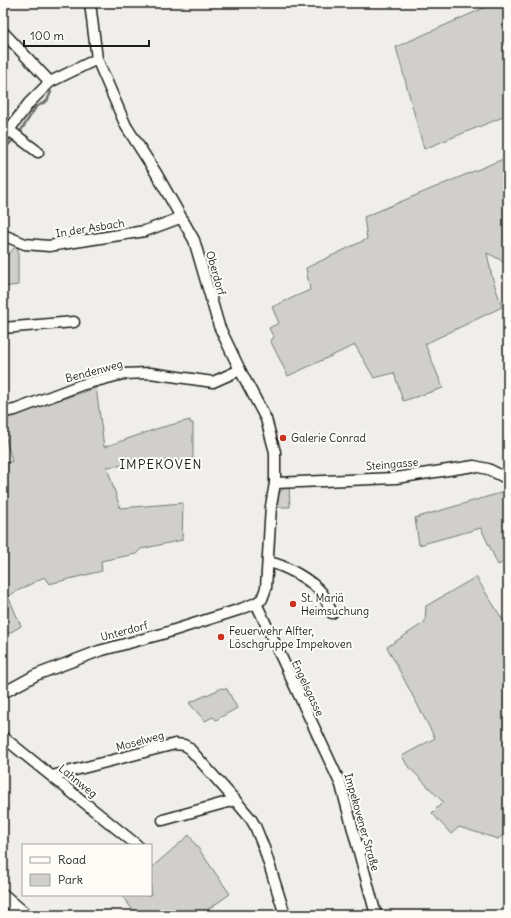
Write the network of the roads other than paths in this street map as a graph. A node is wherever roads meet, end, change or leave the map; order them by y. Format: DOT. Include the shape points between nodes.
graph roads {
  1 [pos="90,3"];
  2 [pos="3,32"];
  3 [pos="97,59"];
  4 [pos="50,82"];
  5 [pos="9,130"];
  6 [pos="3,138"];
  7 [pos="38,152"];
  8 [pos="180,218"];
  9 [pos="3,235"];
  10 [pos="74,322"];
  11 [pos="3,328"];
  12 [pos="240,370"];
  13 [pos="3,412"];
  14 [pos="508,480"];
  15 [pos="276,483"];
  16 [pos="268,562"];
  17 [pos="256,603"];
  18 [pos="332,613"];
  19 [pos="3,692"];
  20 [pos="3,737"];
  21 [pos="319,739"];
  22 [pos="52,776"];
  23 [pos="235,800"];
  24 [pos="163,820"];
  25 [pos="136,844"];
  26 [pos="3,896"];
  27 [pos="25,915"];
  28 [pos="285,915"];
  29 [pos="376,915"];
  1 -- 3 [label="street, Oberdorf"];
  2 -- 4 [label="street"];
  3 -- 4 [label="street"];
  3 -- 8 [label="street, Oberdorf" via="126,126"];
  4 -- 5 [label="street" via="29,103"];
  5 -- 6 [label="street"];
  5 -- 7 [label="street"];
  8 -- 9 [label="street, In der Asbach" via="145,231 49,246 25,244"];
  8 -- 12 [label="street, Oberdorf" via="194,240 219,326"];
  10 -- 11 [label="street"];
  12 -- 13 [label="street, Bendenweg" via="213,382 150,373 124,374 81,385 15,410"];
  12 -- 15 [label="street, Oberdorf" via="266,419 275,452"];
  14 -- 15 [label="street, Steingasse" via="488,469 474,466 396,478"];
  15 -- 16 [label="street, Oberdorf" via="271,506"];
  16 -- 17 [label="street, Oberdorf" via="265,594"];
  16 -- 18 [label="street" via="313,584 323,595"];
  17 -- 19 [label="street, Unterdorf" via="162,634 99,651 36,675"];
  17 -- 21 [label="street, Engelsgasse"];
  20 -- 22 [label="street, Lahnweg"];
  21 -- 29 [label="street, Impekovener Straße" via="341,785"];
  22 -- 23 [label="street, Moselweg" via="180,744 192,750"];
  22 -- 25 [label="street, Lahnweg"];
  23 -- 24 [label="street"];
  23 -- 28 [label="street, Moselweg" via="255,826"];
  26 -- 27 [label="street"];
}
